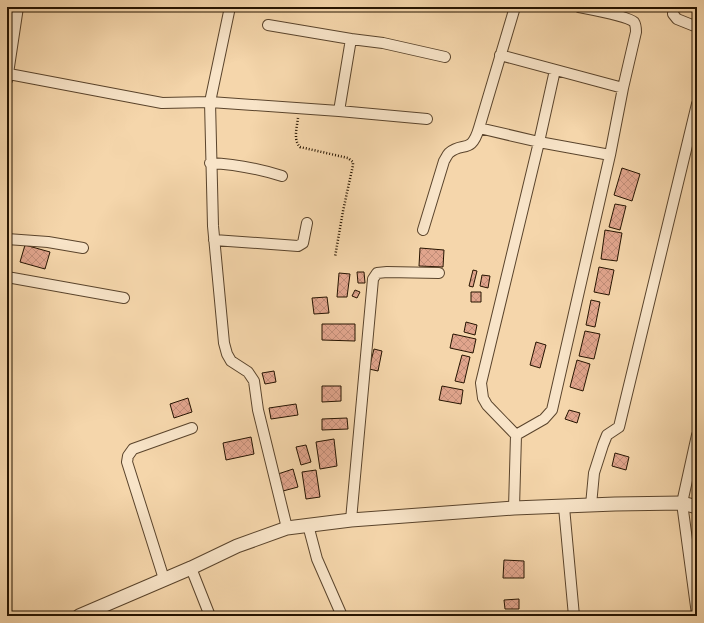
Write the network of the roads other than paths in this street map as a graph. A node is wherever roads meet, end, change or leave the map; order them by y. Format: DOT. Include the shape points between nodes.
graph roads {
  1 [pos="18,7"];
  2 [pos="230,7"];
  3 [pos="515,7"];
  4 [pos="578,7"];
  5 [pos="674,7"];
  6 [pos="268,25"];
  7 [pos="697,27"];
  8 [pos="351,39"];
  9 [pos="500,55"];
  10 [pos="445,57"];
  11 [pos="555,70"];
  12 [pos="8,77"];
  13 [pos="623,88"];
  14 [pos="210,102"];
  15 [pos="697,104"];
  16 [pos="339,111"];
  17 [pos="427,119"];
  18 [pos="478,128"];
  19 [pos="539,142"];
  20 [pos="610,155"];
  21 [pos="210,163"];
  22 [pos="282,176"];
  23 [pos="307,223"];
  24 [pos="423,230"];
  25 [pos="7,239"];
  26 [pos="214,240"];
  27 [pos="83,248"];
  28 [pos="439,273"];
  29 [pos="7,277"];
  30 [pos="124,298"];
  31 [pos="192,428"];
  32 [pos="516,435"];
  33 [pos="697,435"];
  34 [pos="682,503"];
  35 [pos="591,505"];
  36 [pos="564,507"];
  37 [pos="697,507"];
  38 [pos="514,508"];
  39 [pos="351,520"];
  40 [pos="308,525"];
  41 [pos="287,528"];
  42 [pos="191,568"];
  43 [pos="164,579"];
  44 [pos="697,614"];
  45 [pos="80,616"];
  46 [pos="210,616"];
  47 [pos="342,616"];
  48 [pos="574,616"];
  1 -- 12 [label="street"];
  2 -- 14 [label="street"];
  3 -- 9 [label="street"];
  4 -- 13 [label="street" via="622,17 636,26"];
  5 -- 7 [label="street" via="673,14 677,19"];
  6 -- 8 [label="street"];
  8 -- 10 [label="street" via="383,43"];
  8 -- 16 [label="street"];
  9 -- 11 [label="street"];
  9 -- 18 [label="street"];
  11 -- 13 [label="street"];
  11 -- 19 [label="street"];
  12 -- 14 [label="street" via="162,103"];
  13 -- 20 [label="street"];
  14 -- 16 [label="street"];
  14 -- 21 [label="street"];
  15 -- 35 [label="street" via="619,427 607,435 603,445 594,473"];
  16 -- 17 [label="street"];
  18 -- 19 [label="street"];
  18 -- 24 [label="street" via="472,143 455,149 444,161"];
  19 -- 20 [label="street"];
  19 -- 32 [label="street" via="481,383 483,398 487,405"];
  20 -- 32 [label="street" via="552,410 544,419"];
  21 -- 22 [label="street" via="223,163"];
  21 -- 26 [label="street"];
  23 -- 26 [label="street" via="303,243 298,246"];
  25 -- 27 [label="street"];
  26 -- 41 [label="street" via="225,349 231,361 248,372 254,380 258,410"];
  28 -- 39 [label="street" via="387,272 377,273 373,279"];
  29 -- 30 [label="street"];
  31 -- 43 [label="street" via="133,449 128,456 127,462"];
  32 -- 38 [label="street"];
  33 -- 34 [label="street"];
  34 -- 35 [label="street"];
  34 -- 37 [label="street"];
  34 -- 44 [label="street"];
  35 -- 36 [label="street"];
  36 -- 38 [label="street"];
  36 -- 48 [label="street"];
  38 -- 39 [label="street"];
  39 -- 40 [label="street"];
  40 -- 41 [label="street"];
  40 -- 47 [label="street" via="317,559"];
  41 -- 42 [label="street" via="237,546"];
  42 -- 43 [label="street"];
  42 -- 46 [label="street"];
  43 -- 45 [label="street"];
}
